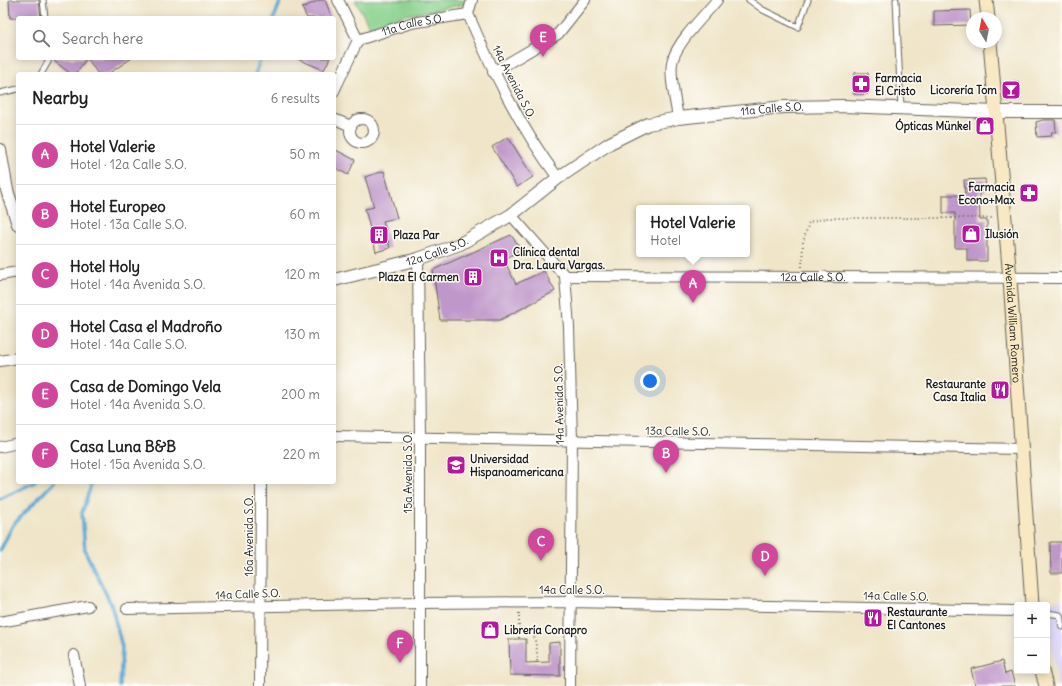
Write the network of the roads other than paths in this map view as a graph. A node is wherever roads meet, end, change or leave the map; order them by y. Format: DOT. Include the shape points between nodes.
graph roads {
  1 [pos="43,0"];
  2 [pos="338,0"];
  3 [pos="472,0"];
  4 [pos="585,0"];
  5 [pos="717,0"];
  6 [pos="749,0"];
  7 [pos="808,0"];
  8 [pos="896,0"];
  9 [pos="986,0"];
  10 [pos="987,12"];
  11 [pos="468,14"];
  12 [pos="45,16"];
  13 [pos="358,40"];
  14 [pos="991,48"];
  15 [pos="48,60"];
  16 [pos="42,72"];
  17 [pos="493,72"];
  18 [pos="336,87"];
  19 [pos="16,89"];
  20 [pos="0,93"];
  21 [pos="902,109"];
  22 [pos="996,112"];
  23 [pos="1062,112"];
  24 [pos="678,118"];
  25 [pos="336,120"];
  26 [pos="351,126"];
  27 [pos="0,150"];
  28 [pos="558,178"];
  29 [pos="511,214"];
  30 [pos="16,218"];
  31 [pos="418,259"];
  32 [pos="16,272"];
  33 [pos="0,275"];
  34 [pos="564,276"];
  35 [pos="1062,278"];
  36 [pos="1010,279"];
  37 [pos="336,280"];
  38 [pos="16,358"];
  39 [pos="0,361"];
  40 [pos="336,436"];
  41 [pos="420,438"];
  42 [pos="572,442"];
  43 [pos="16,443"];
  44 [pos="0,447"];
  45 [pos="1022,449"];
  46 [pos="261,484"];
  47 [pos="420,602"];
  48 [pos="570,602"];
  49 [pos="1032,602"];
  50 [pos="88,606"];
  51 [pos="261,606"];
  52 [pos="127,609"];
  53 [pos="1014,611"];
  54 [pos="1050,613"];
  55 [pos="0,622"];
  56 [pos="1062,627"];
  57 [pos="74,655"];
  58 [pos="1043,674"];
  59 [pos="80,686"];
  60 [pos="260,686"];
  61 [pos="420,686"];
  62 [pos="570,686"];
  63 [pos="1046,686"];
  1 -- 12 [label="lane"];
  2 -- 13 [label="street"];
  3 -- 11 [label="street"];
  4 -- 17 [label="street" via="558,34"];
  5 -- 24 [label="street" via="672,60"];
  6 -- 7 [label="lane" via="763,10 798,27"];
  8 -- 21 [label="lane"];
  9 -- 10 [label="main road"];
  11 -- 13 [label="street, 11a Calle S.O." via="404,25"];
  11 -- 17 [label="street, 14a Avenida S.O."];
  13 -- 18 [label="street"];
  14 -- 22 [label="main road, Avenida William Romero"];
  15 -- 16 [label="lane"];
  17 -- 28 [label="street, 14a Avenida S.O." via="523,127"];
  19 -- 20 [label="lane"];
  21 -- 22 [label="street, 11a Calle S.O."];
  21 -- 24 [label="street, 11a Calle S.O." via="784,107"];
  22 -- 23 [label="street, 11a Calle S.O."];
  22 -- 36 [label="main road, Avenida William Romero"];
  24 -- 28 [label="street, 11a Calle S.O." via="648,124 610,142"];
  25 -- 26 [label="street"];
  27 -- 30 [label="street" via="7,190"];
  28 -- 29 [label="street, 11a Calle S.O."];
  29 -- 31 [label="street, 12a Calle S.O." via="460,244"];
  29 -- 34 [label="street"];
  31 -- 37 [label="street, 12a Calle S.O."];
  31 -- 41 [label="street, 15a Avenida S.O."];
  32 -- 33 [label="street"];
  34 -- 36 [label="street, 12a Calle S.O."];
  34 -- 42 [label="street, 14a Avenida S.O." via="569,327"];
  35 -- 36 [label="street, 12a Calle S.O."];
  36 -- 45 [label="main road, Avenida William Romero"];
  38 -- 39 [label="street"];
  40 -- 41 [label="street, 13a Calle S.O."];
  41 -- 42 [label="street, 13a Calle S.O."];
  41 -- 47 [label="street, 15a Avenida S.O."];
  42 -- 45 [label="street, 13a Calle S.O."];
  42 -- 48 [label="street, 14a Avenida S.O."];
  43 -- 44 [label="street"];
  45 -- 49 [label="main road, Avenida William Romero"];
  46 -- 51 [label="street, 16a Avenida S.O."];
  47 -- 48 [label="street, 14a Calle S.O."];
  47 -- 51 [label="street, 14a Calle S.O."];
  47 -- 61 [label="street, 15a Avenida S.O."];
  48 -- 53 [label="street, 14a Calle S.O."];
  48 -- 62 [label="street, 14a Avenida S.O."];
  50 -- 55 [label="street"];
  51 -- 52 [label="street, 14a Calle S.O."];
  51 -- 60 [label="street, 16a Avenida S.O."];
  54 -- 56 [label="lane" via="1060,615"];
  57 -- 59 [label="street"];
  58 -- 63 [label="main road"];
}
